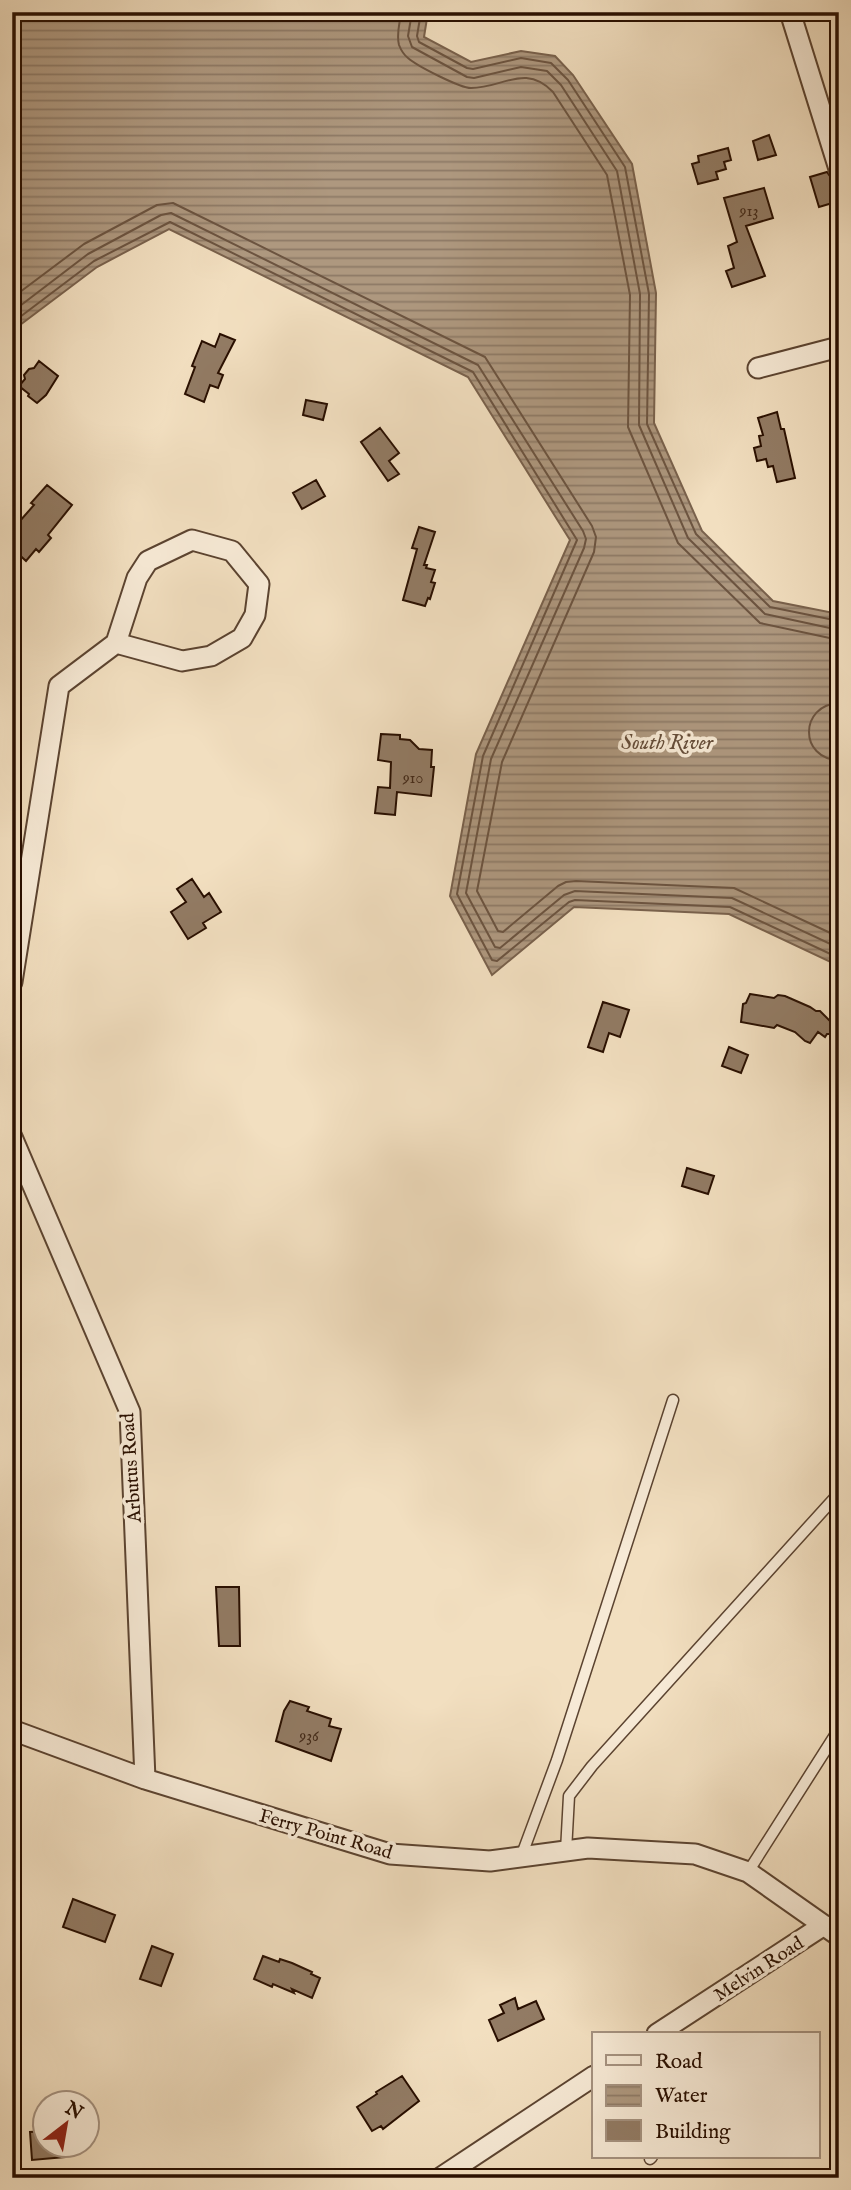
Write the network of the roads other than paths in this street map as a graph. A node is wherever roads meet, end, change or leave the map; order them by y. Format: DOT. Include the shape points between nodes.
graph roads {
  1 [pos="790,12"];
  2 [pos="839,169"];
  3 [pos="839,346"];
  4 [pos="758,369"];
  5 [pos="116,643"];
  6 [pos="12,982"];
  7 [pos="12,1137"];
  8 [pos="673,1400"];
  9 [pos="839,1493"];
  10 [pos="12,1730"];
  11 [pos="839,1730"];
  12 [pos="145,1779"];
  13 [pos="566,1851"];
  14 [pos="521,1857"];
  15 [pos="748,1872"];
  16 [pos="831,1931"];
  17 [pos="660,2032"];
  18 [pos="592,2077"];
  19 [pos="440,2178"];
  1 -- 2 [label="street"];
  3 -- 4 [label="street"];
  5 -- 5 [label="street" via="182,660 211,656 242,638 255,615 259,584 232,551 192,540 148,561 137,578"];
  5 -- 6 [label="street" via="59,685"];
  7 -- 12 [label="street, Arbutus Road" via="130,1412"];
  8 -- 14 [label="lane" via="557,1760"];
  9 -- 13 [label="lane" via="569,1796"];
  10 -- 12 [label="street, Ferry Point Road"];
  11 -- 15 [label="lane"];
  12 -- 14 [label="street, Ferry Point Road" via="390,1854 490,1861"];
  13 -- 14 [label="street, Ferry Point Road"];
  13 -- 15 [label="street, Ferry Point Road" via="588,1848 695,1854"];
  15 -- 16 [label="street, Ferry Point Road"];
  16 -- 17 [label="street, Melvin Road"];
  18 -- 19 [label="street"];
}
